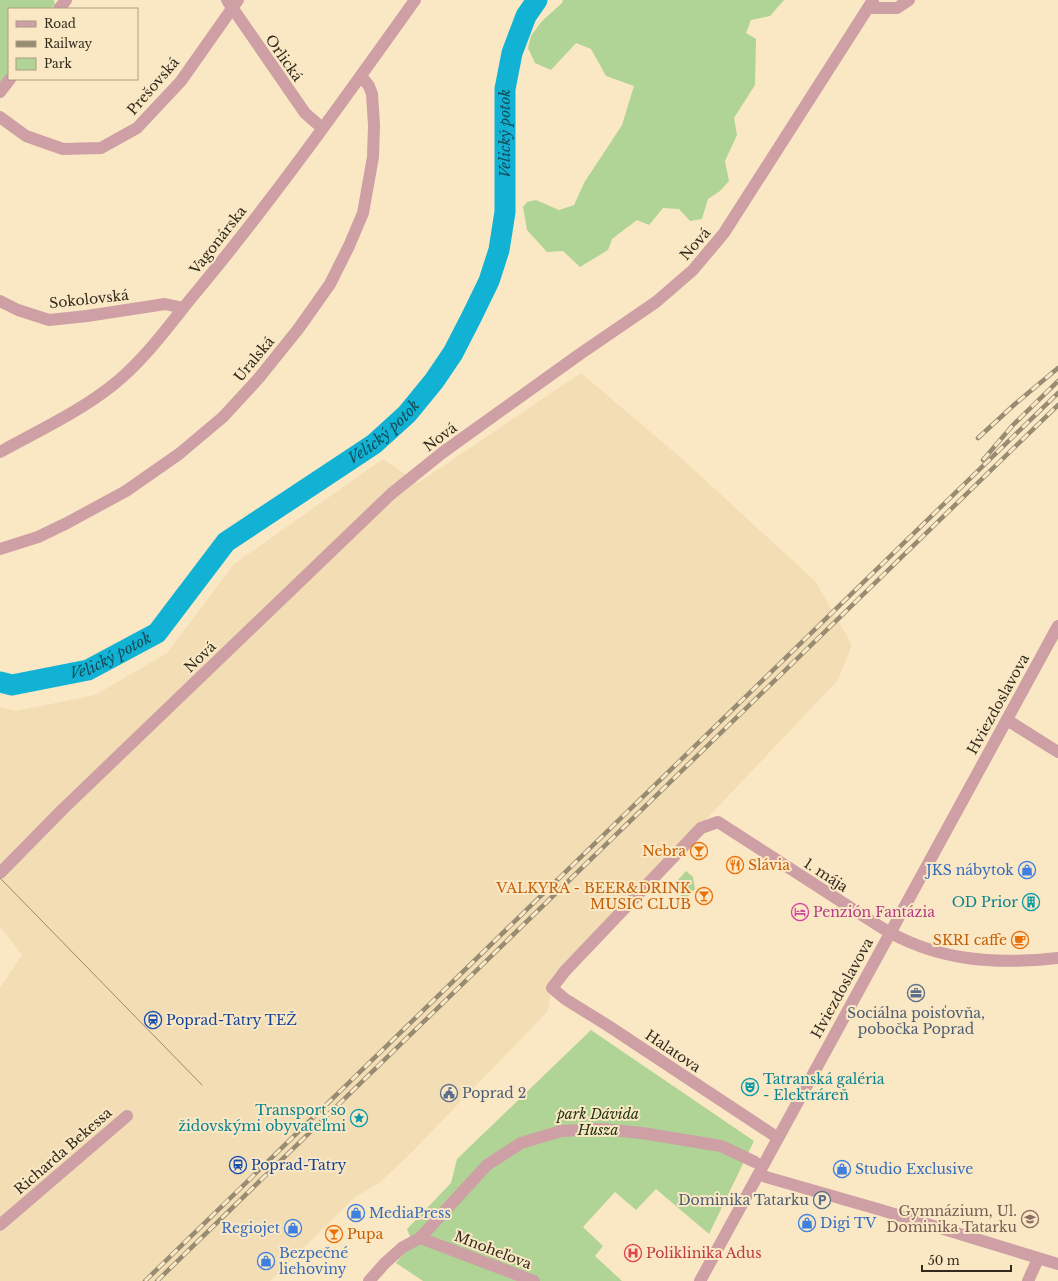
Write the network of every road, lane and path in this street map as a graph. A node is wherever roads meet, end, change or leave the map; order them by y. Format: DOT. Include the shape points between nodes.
graph roads {
  1 [pos="415,0"];
  2 [pos="909,0"];
  3 [pos="232,3"];
  4 [pos="871,4"];
  5 [pos="361,76"];
  6 [pos="9,80"];
  7 [pos="0,92"];
  8 [pos="0,118"];
  9 [pos="322,128"];
  10 [pos="0,301"];
  11 [pos="183,308"];
  12 [pos="0,452"];
  13 [pos="0,549"];
  14 [pos="1058,626"];
  15 [pos="1007,720"];
  16 [pos="1058,752"];
  17 [pos="0,873"];
  18 [pos="890,933"];
  19 [pos="1058,958"];
  20 [pos="552,988"];
  21 [pos="127,1116"];
  22 [pos="778,1138"];
  23 [pos="755,1162"];
  24 [pos="759,1174"];
  25 [pos="0,1225"];
  26 [pos="420,1238"];
  27 [pos="1038,1258"];
  28 [pos="1058,1264"];
  29 [pos="369,1281"];
  30 [pos="534,1281"];
  31 [pos="700,1281"];
  32 [pos="1028,1281"];
  1 -- 5 [label="street, Vagonárska"];
  2 -- 4 [label="street, Nová" via="897,8"];
  3 -- 8 [label="street, Prešovská" via="181,81 137,128 101,148 64,149 26,136"];
  3 -- 9 [label="street, Orlická" via="305,113"];
  4 -- 17 [label="street, Nová" via="724,233 693,270 656,302 467,435 391,494 63,809"];
  5 -- 9 [label="street, Vagonárska"];
  5 -- 13 [label="street, Uralská" via="372,94 374,125 373,157 363,213 330,284 299,328 223,417 179,454 126,491 67,523"];
  6 -- 7 [label="street"];
  9 -- 11 [label="street, Vagonárska" via="230,252"];
  10 -- 11 [label="street, Sokolovská" via="49,320 165,304"];
  11 -- 12 [label="street, Vagonárska" via="140,359 113,385 77,409"];
  14 -- 15 [label="street, Hviezdoslavova"];
  15 -- 16 [label="street"];
  15 -- 18 [label="street, Hviezdoslavova"];
  18 -- 19 [label="street, 1. mája" via="920,946 967,959 1021,962"];
  18 -- 20 [label="street, 1. mája" via="718,822 700,828"];
  18 -- 22 [label="street, Hviezdoslavova"];
  20 -- 22 [label="street, Halatova"];
  21 -- 25 [label="street, Richarda Bekessa"];
  22 -- 24 [label="street, Hviezdoslavova"];
  23 -- 26 [label="street" via="721,1146 642,1132 602,1129 561,1131 521,1143 487,1165"];
  24 -- 27 [label="street"];
  24 -- 31 [label="street, Hviezdoslavova"];
  26 -- 29 [label="street" via="403,1247"];
  26 -- 30 [label="street, Mnoheľova"];
  27 -- 28 [label="street"];
  27 -- 32 [label="street"];
}
